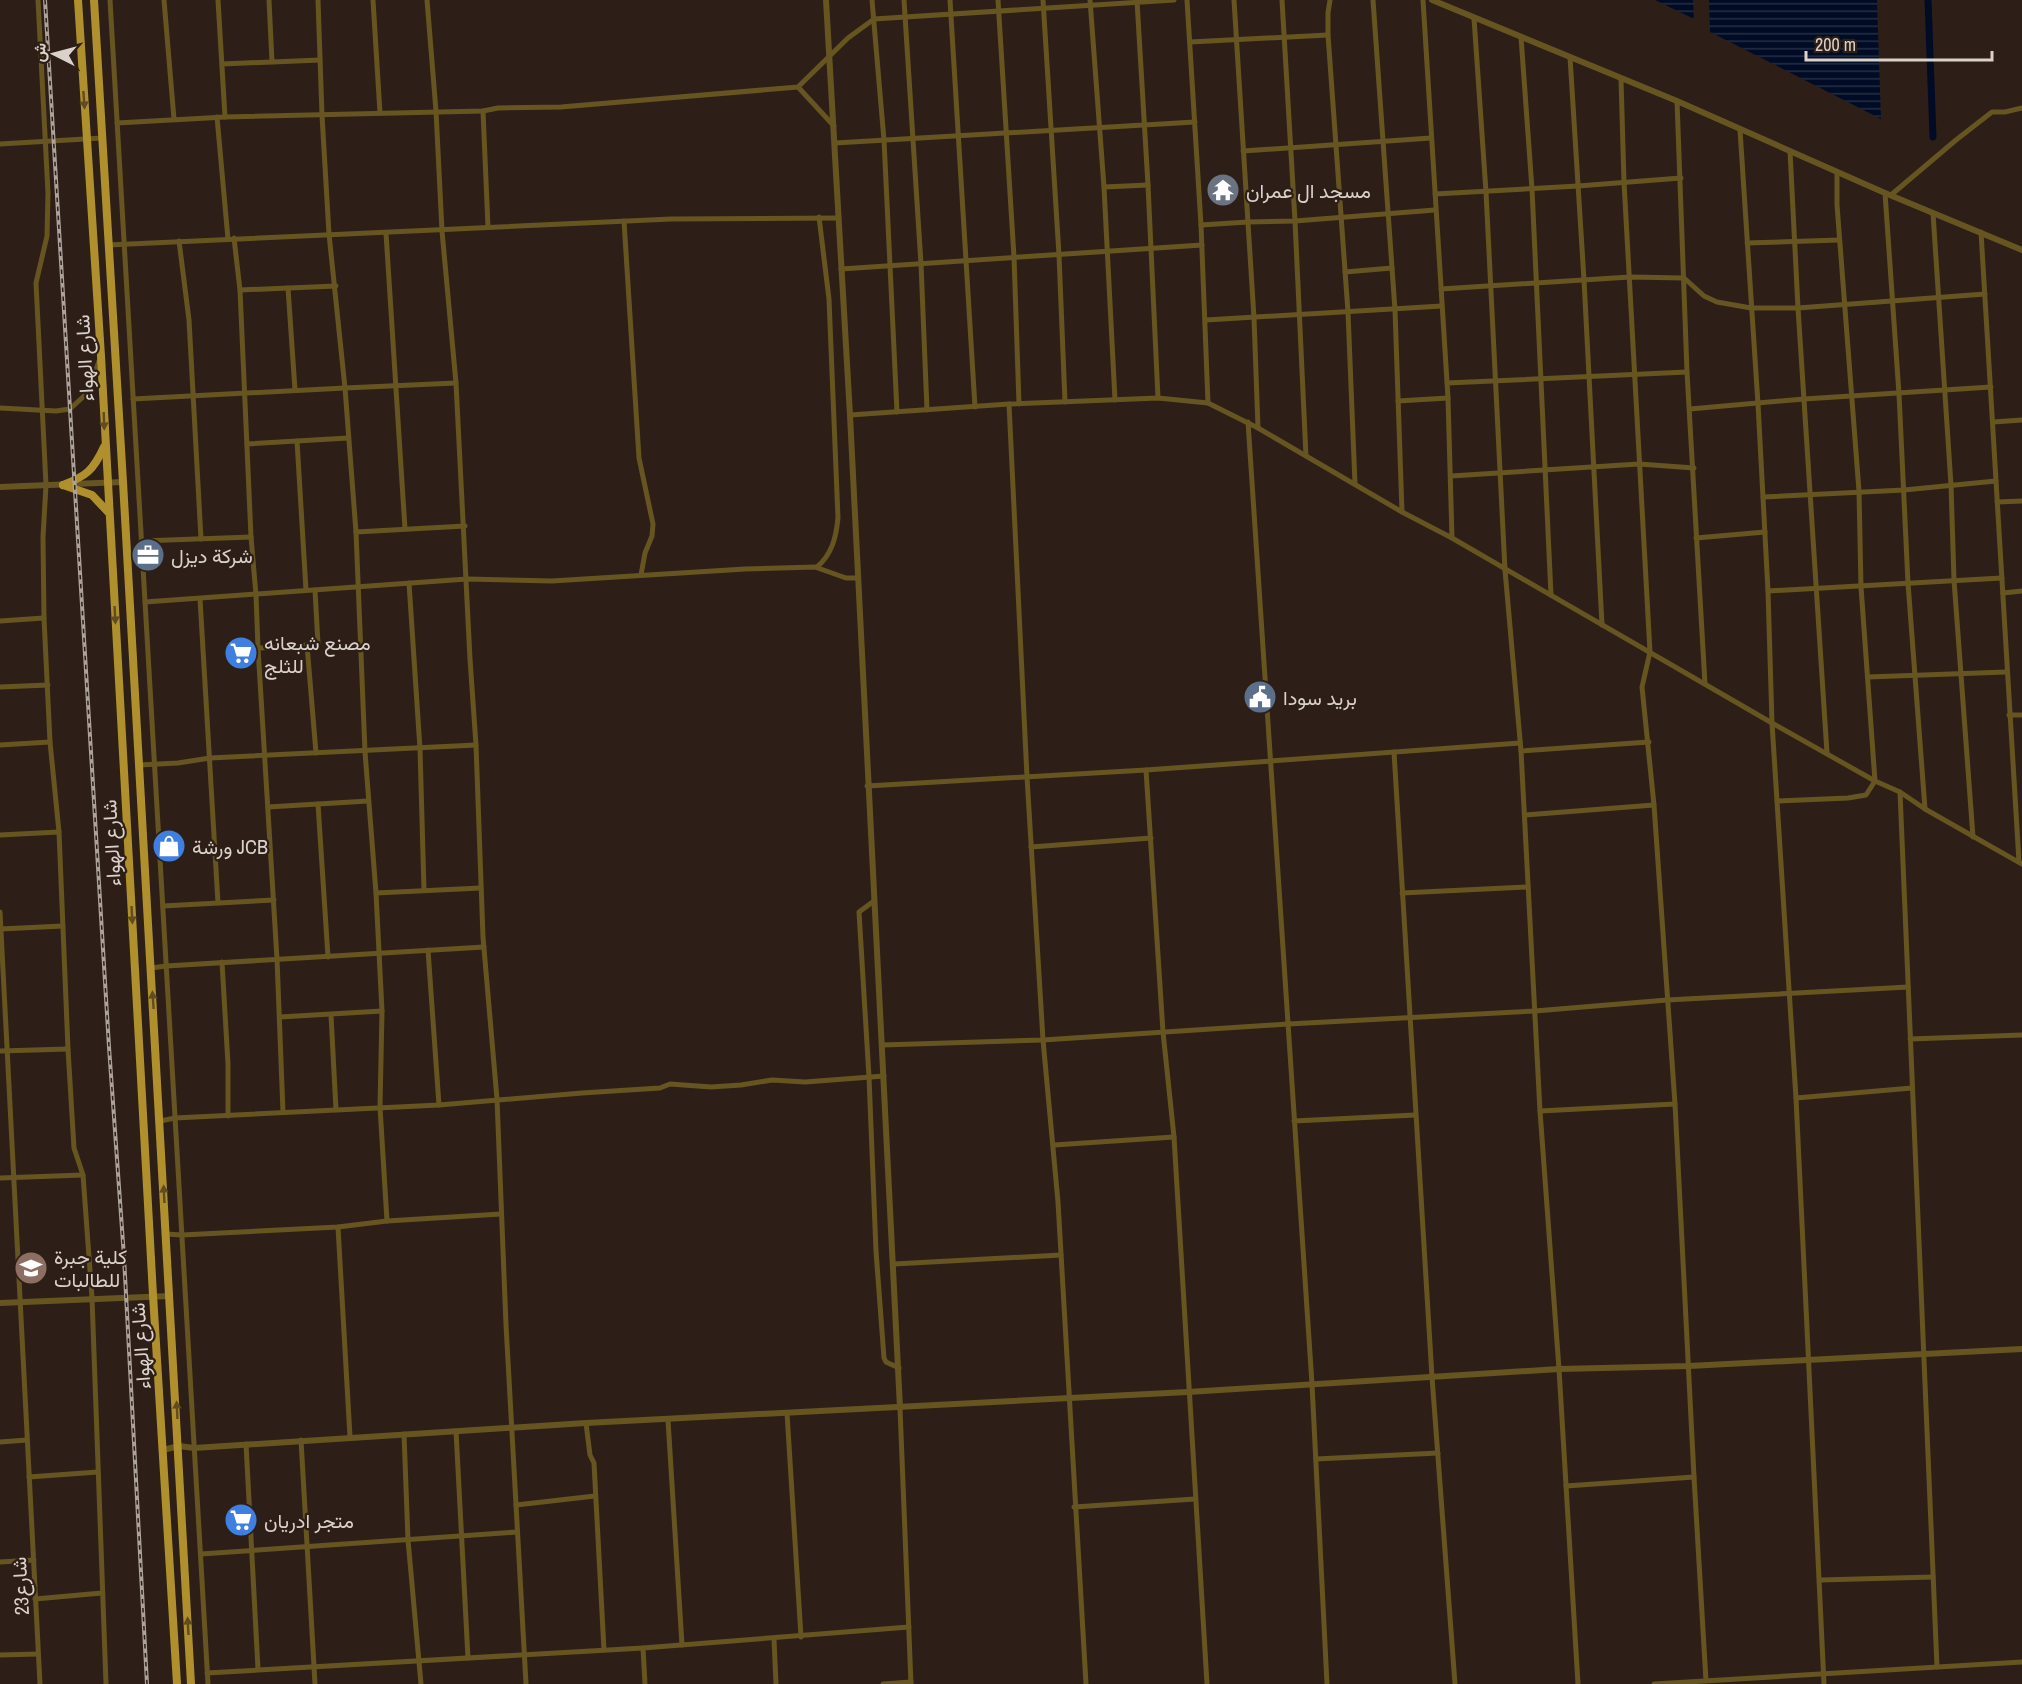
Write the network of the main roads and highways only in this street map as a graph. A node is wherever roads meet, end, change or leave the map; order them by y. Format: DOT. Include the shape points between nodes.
graph roads {
  1 [pos="78,0"];
  2 [pos="94,0"];
  3 [pos="105,444"];
  4 [pos="109,514"];
  5 [pos="177,1684"];
  6 [pos="191,1684"];
  1 -- 3 [label="highway, شارع الهواء, one-way"];
  6 -- 2 [label="highway, شارع الهواء, one-way"];
  3 -- 4 [label="highway, شارع الهواء"];
  3 -- 4 [label="highway" via="90,472 63,484 92,495"];
  4 -- 5 [label="highway, شارع الهواء, one-way"];
}
